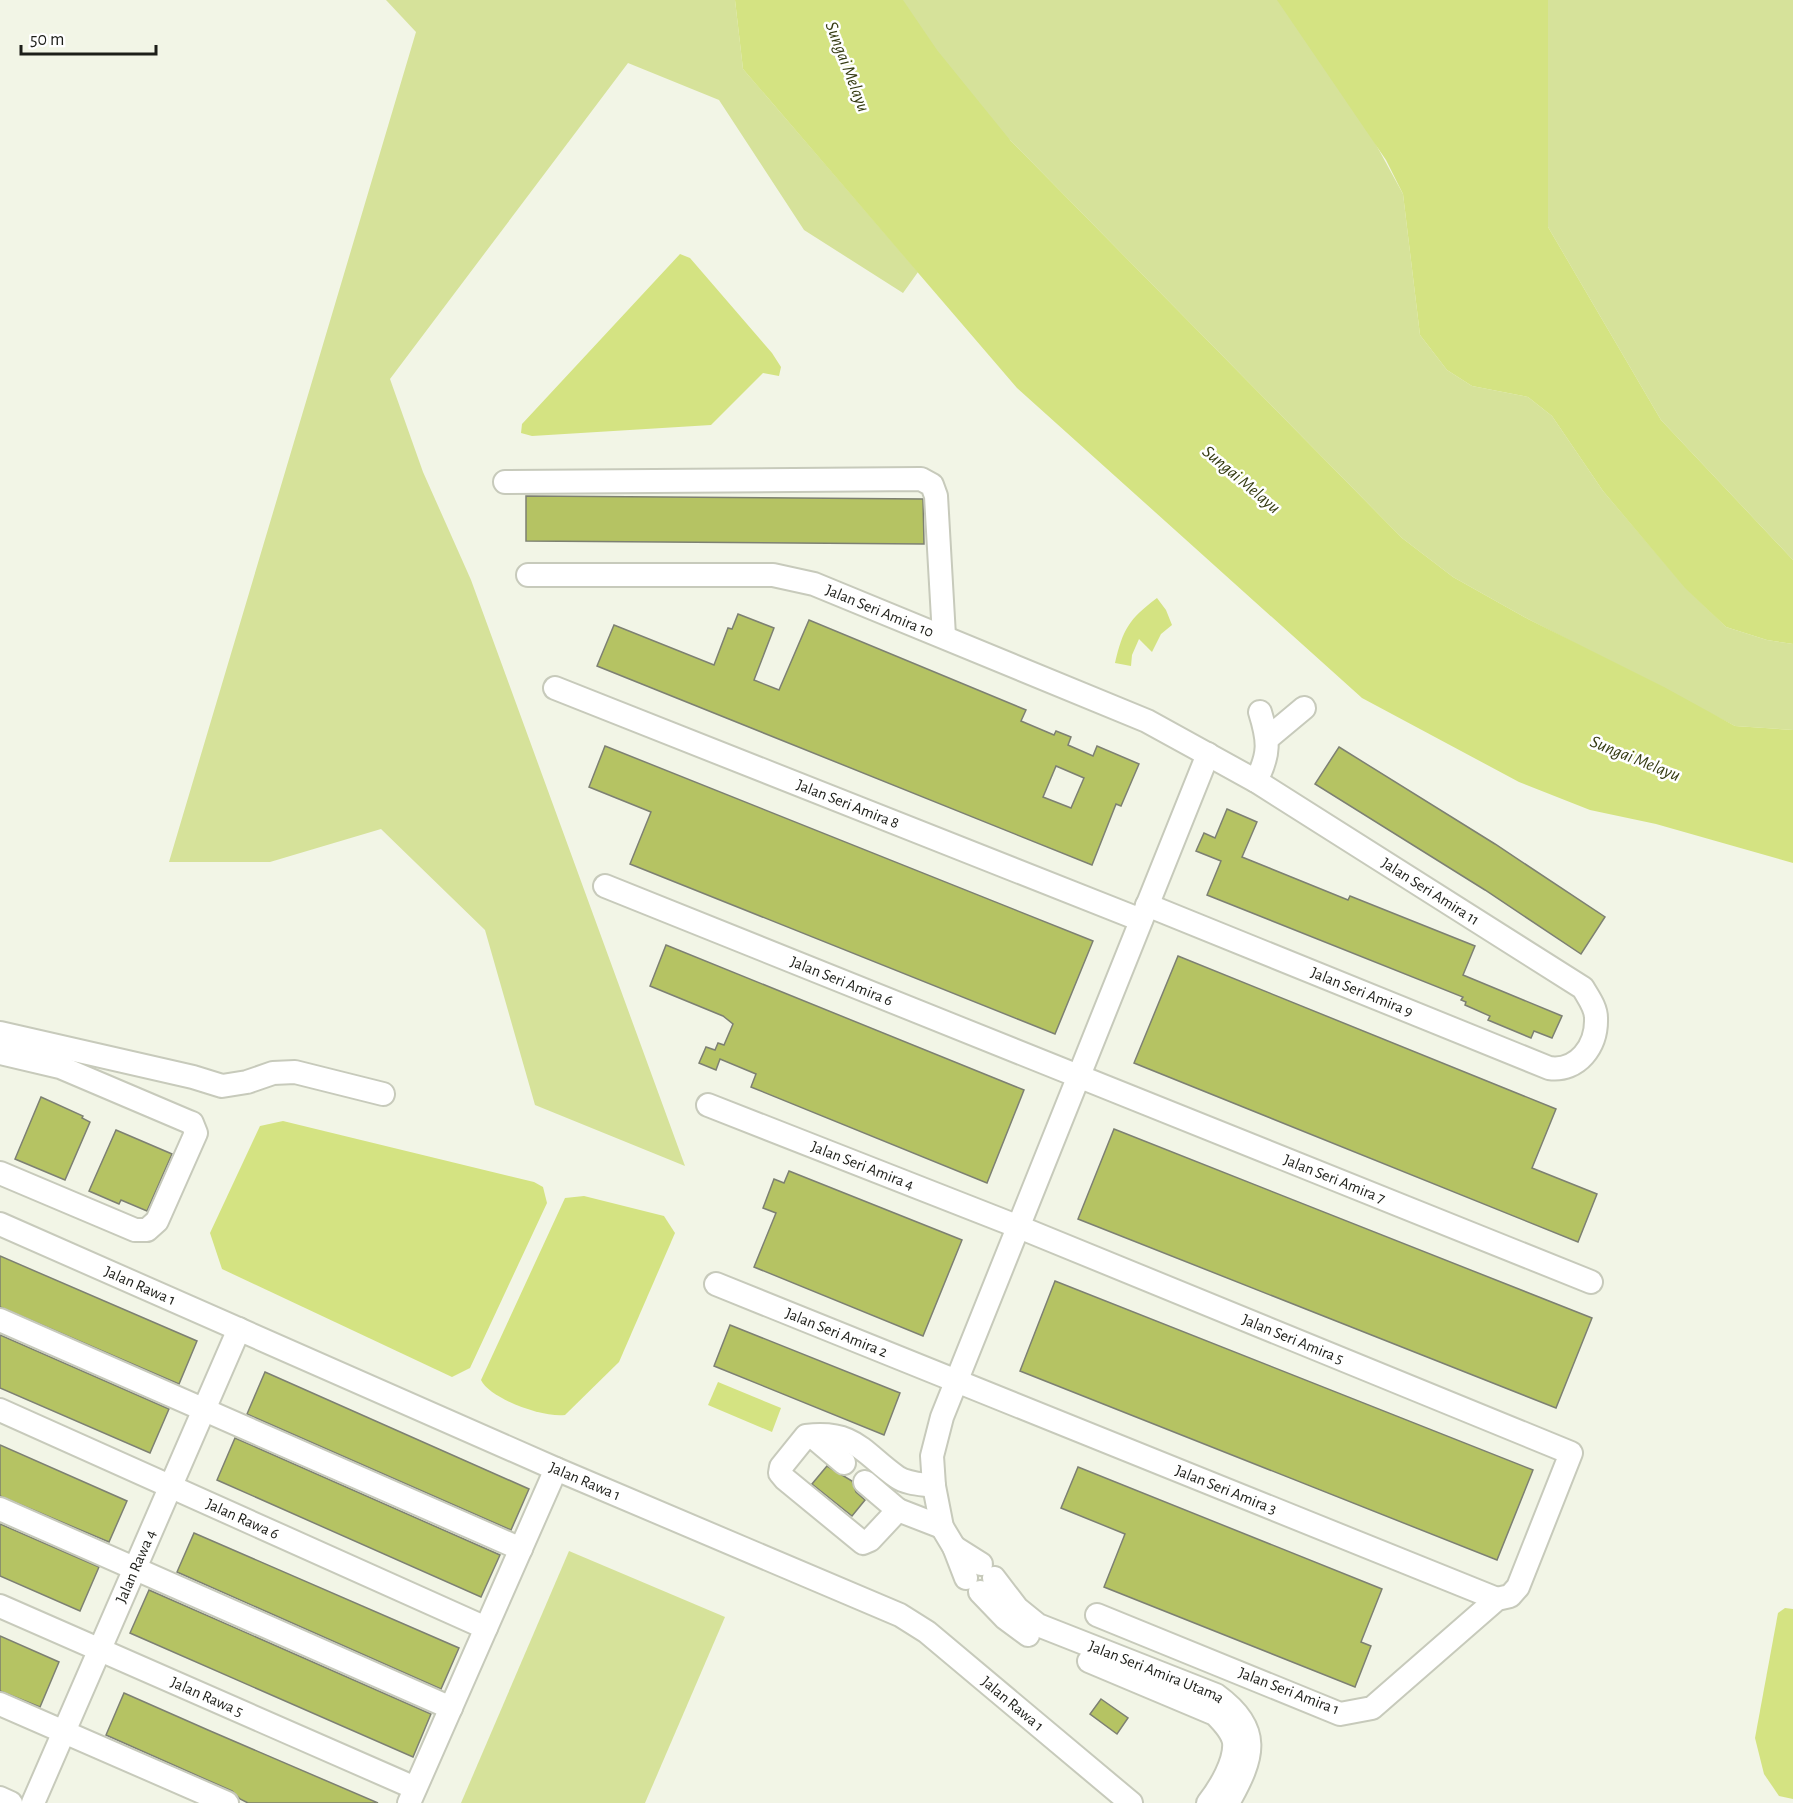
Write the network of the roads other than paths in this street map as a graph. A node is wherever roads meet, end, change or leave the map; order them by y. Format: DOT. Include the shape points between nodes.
graph roads {
  1 [pos="505,482"];
  2 [pos="528,575"];
  3 [pos="944,636"];
  4 [pos="555,688"];
  5 [pos="1304,708"];
  6 [pos="1260,712"];
  7 [pos="1268,738"];
  8 [pos="1208,754"];
  9 [pos="1256,781"];
  10 [pos="605,886"];
  11 [pos="1144,913"];
  12 [pos="0,1033"];
  13 [pos="0,1053"];
  14 [pos="1578,1063"];
  15 [pos="1079,1076"];
  16 [pos="383,1094"];
  17 [pos="708,1105"];
  18 [pos="0,1173"];
  19 [pos="0,1224"];
  20 [pos="1019,1227"];
  21 [pos="1591,1282"];
  22 [pos="716,1284"];
  23 [pos="0,1320"];
  24 [pos="239,1329"];
  25 [pos="957,1382"];
  26 [pos="204,1409"];
  27 [pos="0,1410"];
  28 [pos="812,1436"];
  29 [pos="844,1463"];
  30 [pos="556,1469"];
  31 [pos="865,1482"];
  32 [pos="172,1485"];
  33 [pos="934,1486"];
  34 [pos="0,1509"];
  35 [pos="898,1510"];
  36 [pos="942,1527"];
  37 [pos="521,1549"];
  38 [pos="135,1568"];
  39 [pos="986,1585"];
  40 [pos="1518,1587"];
  41 [pos="1497,1599"];
  42 [pos="0,1606"];
  43 [pos="1096,1615"];
  44 [pos="486,1628"];
  45 [pos="100,1649"];
  46 [pos="0,1704"];
  47 [pos="451,1708"];
  48 [pos="64,1731"];
  49 [pos="412,1796"];
  50 [pos="0,1798"];
  51 [pos="10,1803"];
  52 [pos="33,1803"];
  53 [pos="227,1803"];
  54 [pos="1131,1803"];
  55 [pos="1208,1803"];
  56 [pos="1228,1803"];
  1 -- 3 [label="street" via="921,479 932,485 936,496"];
  2 -- 3 [label="street, Jalan Seri Amira 10" via="773,575 814,584"];
  3 -- 8 [label="street, Jalan Seri Amira 10" via="1148,721"];
  4 -- 11 [label="street, Jalan Seri Amira 8"];
  5 -- 7 [label="street"];
  6 -- 7 [label="street"];
  7 -- 9 [label="street"];
  8 -- 9 [label="street, Jalan Seri Amira 11"];
  8 -- 11 [label="street, Jalan Seri Amira Utama"];
  9 -- 14 [label="street, Jalan Seri Amira 11" via="1583,988 1597,1016 1594,1034"];
  10 -- 15 [label="street, Jalan Seri Amira 6"];
  11 -- 14 [label="street, Jalan Seri Amira 9" via="1549,1068 1562,1070"];
  11 -- 15 [label="street, Jalan Seri Amira Utama"];
  12 -- 16 [label="street" via="222,1086 273,1072 295,1072"];
  13 -- 18 [label="street" via="71,1072 187,1121 195,1133 157,1221 141,1231"];
  15 -- 20 [label="street, Jalan Seri Amira Utama"];
  15 -- 21 [label="street, Jalan Seri Amira 7"];
  17 -- 20 [label="street, Jalan Seri Amira 4"];
  19 -- 24 [label="street, Jalan Rawa 1"];
  20 -- 25 [label="street, Jalan Seri Amira Utama"];
  20 -- 40 [label="street, Jalan Seri Amira 5" via="1567,1449 1571,1457"];
  22 -- 25 [label="street, Jalan Seri Amira 2"];
  23 -- 26 [label="street"];
  24 -- 26 [label="street, Jalan Rawa 4"];
  24 -- 30 [label="street, Jalan Rawa 1"];
  25 -- 33 [label="street, Jalan Seri Amira Utama" via="942,1417 932,1456"];
  25 -- 41 [label="street, Jalan Seri Amira 3"];
  26 -- 32 [label="street, Jalan Rawa 4"];
  26 -- 37 [label="street"];
  27 -- 32 [label="street, Jalan Rawa 6"];
  28 -- 29 [label="street"];
  28 -- 33 [label="street" via="850,1440 898,1478"];
  28 -- 35 [label="street" via="806,1436 781,1467 785,1479 863,1543"];
  30 -- 37 [label="street"];
  30 -- 54 [label="street, Jalan Rawa 1" via="900,1615 927,1632"];
  31 -- 35 [label="street"];
  32 -- 38 [label="street, Jalan Rawa 4"];
  32 -- 44 [label="street, Jalan Rawa 6"];
  33 -- 36 [label="street, Jalan Seri Amira Utama"];
  34 -- 38 [label="street"];
  35 -- 36 [label="street"];
  36 -- 39 [label="street, Jalan Seri Amira Utama"];
  37 -- 44 [label="street"];
  38 -- 45 [label="street, Jalan Rawa 4"];
  38 -- 47 [label="street"];
  39 -- 55 [label="street, Jalan Seri Amira Utama" via="1005,1618 1030,1636 1215,1714 1234,1740 1232,1759"];
  39 -- 56 [label="street, Jalan Seri Amira Utama" via="1038,1625 1216,1695 1234,1708 1246,1725 1251,1744 1246,1769"];
  40 -- 41 [label="street, Jalan Seri Amira 1" via="1510,1596"];
  41 -- 43 [label="street, Jalan Seri Amira 1" via="1372,1708 1340,1714"];
  42 -- 45 [label="street, Jalan Rawa 5"];
  44 -- 47 [label="street"];
  45 -- 48 [label="street, Jalan Rawa 4"];
  45 -- 49 [label="street, Jalan Rawa 5"];
  46 -- 48 [label="street"];
  47 -- 49 [label="street"];
  48 -- 52 [label="street, Jalan Rawa 4"];
  48 -- 53 [label="street"];
  50 -- 51 [label="street"];
}
